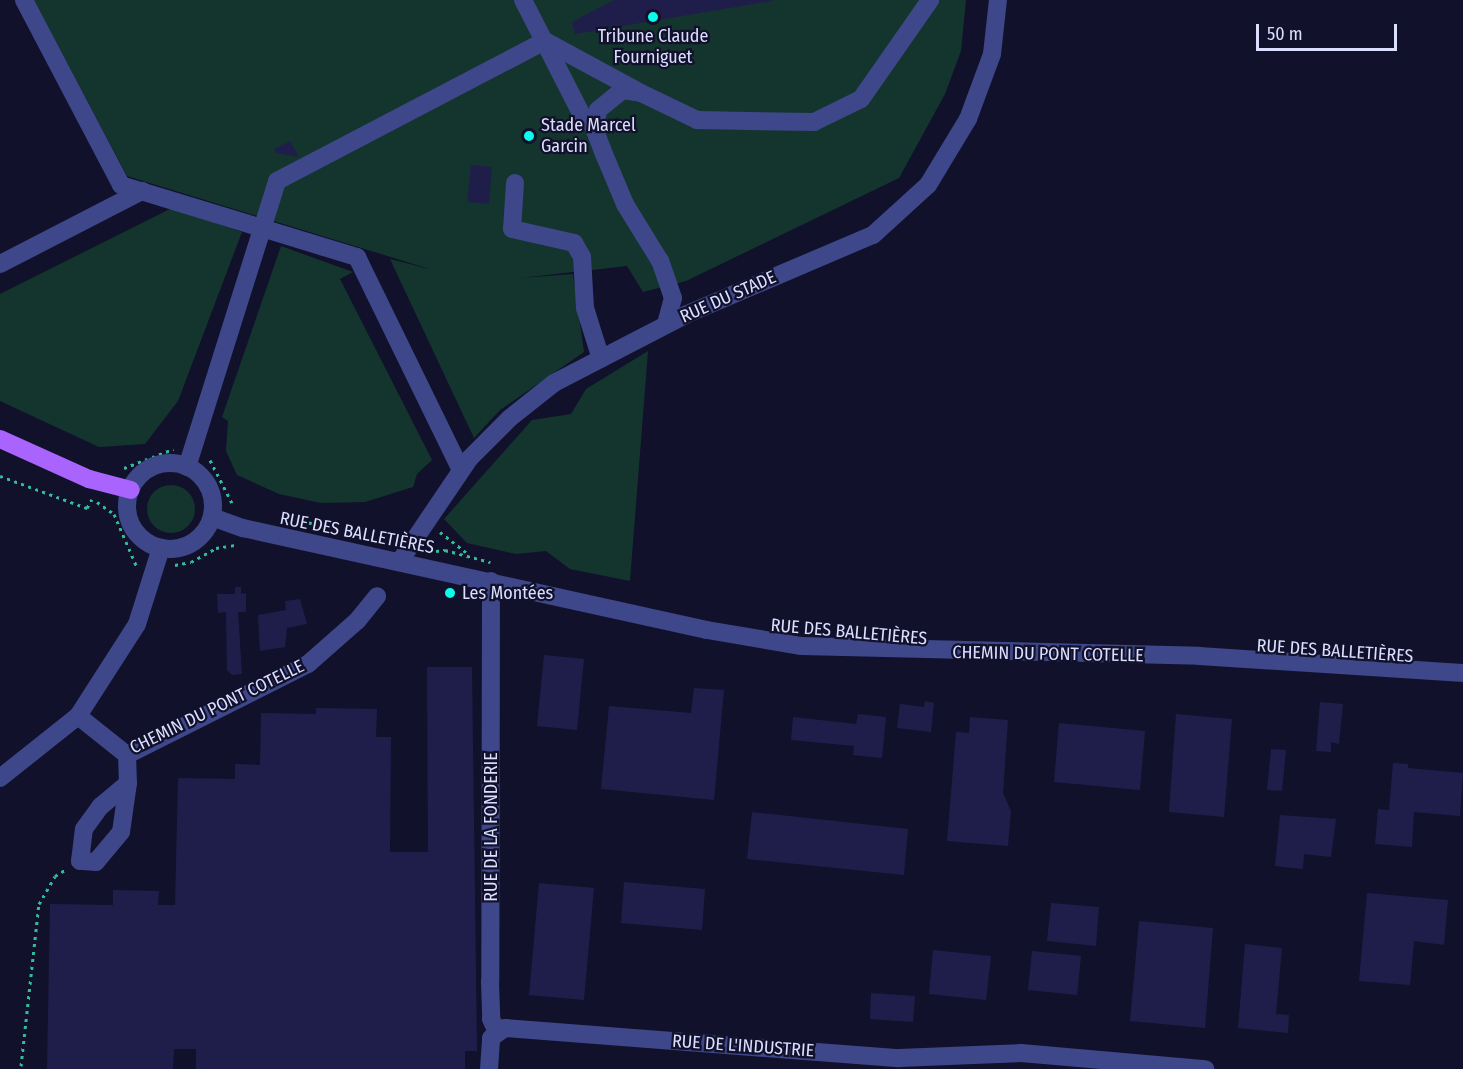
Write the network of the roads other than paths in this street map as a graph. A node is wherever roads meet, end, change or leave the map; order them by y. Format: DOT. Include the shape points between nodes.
graph roads {
  1 [pos="24,0"];
  2 [pos="523,0"];
  3 [pos="930,0"];
  4 [pos="998,0"];
  5 [pos="545,41"];
  6 [pos="641,93"];
  7 [pos="596,127"];
  8 [pos="515,183"];
  9 [pos="142,191"];
  10 [pos="266,228"];
  11 [pos="0,264"];
  12 [pos="666,324"];
  13 [pos="601,359"];
  14 [pos="0,439"];
  15 [pos="187,467"];
  16 [pos="461,470"];
  17 [pos="130,490"];
  18 [pos="212,517"];
  19 [pos="161,548"];
  20 [pos="399,556"];
  21 [pos="492,572"];
  22 [pos="377,596"];
  23 [pos="1463,673"];
  24 [pos="78,716"];
  25 [pos="127,755"];
  26 [pos="0,778"];
  27 [pos="129,783"];
  28 [pos="497,1032"];
  29 [pos="489,1069"];
  30 [pos="1205,1069"];
  1 -- 9 [label="street" via="121,185"];
  2 -- 5 [label="street"];
  3 -- 6 [label="street" via="861,99 814,122 697,120"];
  4 -- 12 [label="street, RUE DU STADE" via="992,54 968,119 928,185 873,235"];
  5 -- 6 [label="street"];
  5 -- 7 [label="street" via="584,119"];
  5 -- 10 [label="street" via="277,181"];
  6 -- 7 [label="street" via="623,90 608,99 598,110"];
  7 -- 12 [label="street" via="625,204 660,261 673,298"];
  8 -- 13 [label="street" via="512,229 574,243 582,257 585,308"];
  9 -- 10 [label="street"];
  9 -- 11 [label="street"];
  10 -- 15 [label="street"];
  10 -- 16 [label="street" via="357,257"];
  12 -- 13 [label="street, RUE DU STADE"];
  13 -- 16 [label="street, RUE DU STADE" via="554,383 510,418"];
  14 -- 17 [label="main road" via="89,479"];
  15 -- 17 [label="street" via="157,466"];
  15 -- 18 [label="street" via="208,487"];
  16 -- 20 [label="street, RUE DU STADE"];
  17 -- 19 [label="street" via="132,526 142,538"];
  18 -- 19 [label="street" via="196,540 183,547"];
  18 -- 20 [label="street, RUE DES BALLETIÈRES" via="243,528"];
  19 -- 24 [label="street" via="137,624"];
  20 -- 21 [label="street, CHEMIN DU PONT COTELLE"];
  21 -- 23 [label="street, CHEMIN DU PONT COTELLE" via="708,630 802,646 1210,657"];
  21 -- 28 [label="street, RUE DE LA FONDERIE" via="490,982 491,1019"];
  22 -- 25 [label="street, CHEMIN DU PONT COTELLE" via="357,621 308,663"];
  24 -- 25 [label="street, CHEMIN DU PONT COTELLE"];
  24 -- 26 [label="street"];
  25 -- 27 [label="street"];
  27 -- 27 [label="street" via="121,831 96,862 80,861 84,829 101,806"];
  28 -- 29 [label="street, RUE DE LA FONDERIE" via="489,1045"];
  28 -- 30 [label="street, RUE DE L'INDUSTRIE" via="505,1028 899,1058 1021,1053"];
}
